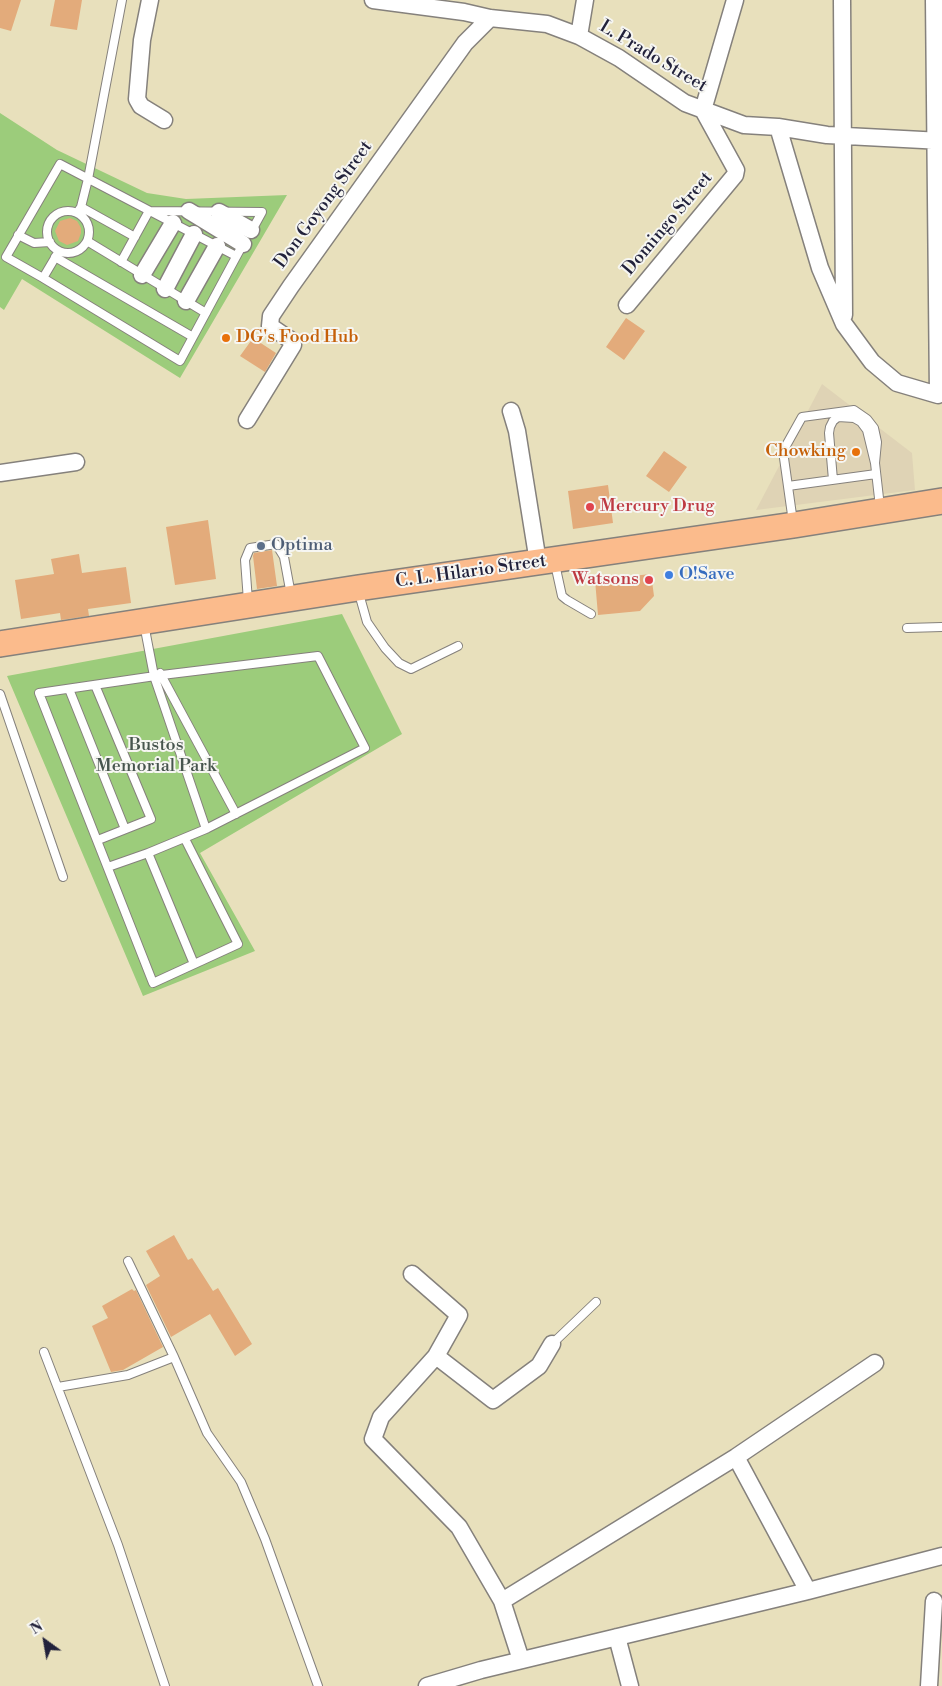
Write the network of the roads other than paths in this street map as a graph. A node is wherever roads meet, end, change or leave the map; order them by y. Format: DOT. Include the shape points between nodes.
graph roads {
  1 [pos="122,0"];
  2 [pos="150,0"];
  3 [pos="373,0"];
  4 [pos="585,0"];
  5 [pos="735,0"];
  6 [pos="842,0"];
  7 [pos="934,0"];
  8 [pos="490,18"];
  9 [pos="579,36"];
  10 [pos="703,110"];
  11 [pos="164,120"];
  12 [pos="778,127"];
  13 [pos="842,136"];
  14 [pos="938,141"];
  15 [pos="88,179"];
  16 [pos="79,210"];
  17 [pos="149,211"];
  18 [pos="190,211"];
  19 [pos="219,212"];
  20 [pos="173,223"];
  21 [pos="194,234"];
  22 [pos="18,235"];
  23 [pos="135,237"];
  24 [pos="87,241"];
  25 [pos="50,242"];
  26 [pos="244,243"];
  27 [pos="217,246"];
  28 [pos="57,254"];
  29 [pos="121,262"];
  30 [pos="142,274"];
  31 [pos="43,278"];
  32 [pos="166,289"];
  33 [pos="186,301"];
  34 [pos="627,305"];
  35 [pos="206,313"];
  36 [pos="844,324"];
  37 [pos="193,337"];
  38 [pos="510,411"];
  39 [pos="247,420"];
  40 [pos="76,462"];
  41 [pos="875,463"];
  42 [pos="0,473"];
  43 [pos="876,474"];
  44 [pos="833,480"];
  45 [pos="788,486"];
  46 [pos="942,501"];
  47 [pos="880,510"];
  48 [pos="794,524"];
  49 [pos="546,560"];
  50 [pos="358,588"];
  51 [pos="292,599"];
  52 [pos="248,606"];
  53 [pos="590,614"];
  54 [pos="144,623"];
  55 [pos="942,627"];
  56 [pos="907,628"];
  57 [pos="0,644"];
  58 [pos="458,646"];
  59 [pos="158,675"];
  60 [pos="95,685"];
  61 [pos="69,689"];
  62 [pos="0,694"];
  63 [pos="236,814"];
  64 [pos="125,830"];
  65 [pos="206,830"];
  66 [pos="185,839"];
  67 [pos="98,840"];
  68 [pos="148,854"];
  69 [pos="108,867"];
  70 [pos="63,877"];
  71 [pos="194,964"];
  72 [pos="128,1261"];
  73 [pos="412,1274"];
  74 [pos="596,1302"];
  75 [pos="552,1344"];
  76 [pos="44,1352"];
  77 [pos="436,1356"];
  78 [pos="174,1358"];
  79 [pos="875,1363"];
  80 [pos="58,1387"];
  81 [pos="736,1457"];
  82 [pos="942,1556"];
  83 [pos="808,1591"];
  84 [pos="502,1601"];
  85 [pos="934,1601"];
  86 [pos="617,1637"];
  87 [pos="521,1660"];
  88 [pos="165,1686"];
  89 [pos="318,1686"];
  90 [pos="428,1686"];
  91 [pos="630,1686"];
  92 [pos="929,1686"];
  1 -- 15 [label="lane"];
  2 -- 11 [label="street" via="142,40 137,98 141,106"];
  3 -- 8 [label="street, L. Prado Street"];
  4 -- 9 [label="street"];
  5 -- 10 [label="street"];
  6 -- 13 [label="street"];
  7 -- 14 [label="street"];
  8 -- 9 [label="street, L. Prado Street" via="547,24"];
  8 -- 39 [label="street, Don Goyong Street" via="460,50 271,316 270,326 293,345"];
  9 -- 10 [label="street, L. Prado Street" via="619,58 685,103"];
  10 -- 12 [label="street, L. Prado Street" via="744,125"];
  10 -- 34 [label="street, Domingo Street" via="736,170 735,175"];
  12 -- 13 [label="street, L. Prado Street"];
  12 -- 36 [label="street" via="820,268"];
  13 -- 14 [label="street, L. Prado Street"];
  13 -- 36 [label="street"];
  14 -- 36 [label="street" via="938,395 897,383 872,362"];
  15 -- 16 [label="lane"];
  15 -- 17 [label="lane"];
  15 -- 22 [label="lane" via="60,164"];
  16 -- 23 [label="lane"];
  16 -- 24 [label="lane" via="89,228"];
  16 -- 25 [label="lane" via="64,211 53,218 47,229"];
  17 -- 18 [label="lane"];
  17 -- 20 [label="lane"];
  17 -- 23 [label="lane"];
  18 -- 19 [label="lane"];
  18 -- 26 [label="street"];
  19 -- 26 [label="street"];
  20 -- 21 [label="lane"];
  20 -- 30 [label="street"];
  21 -- 27 [label="lane"];
  21 -- 32 [label="street"];
  22 -- 25 [label="lane" via="34,243"];
  22 -- 31 [label="lane" via="6,257"];
  23 -- 29 [label="lane"];
  24 -- 28 [label="lane" via="84,247 72,253"];
  24 -- 29 [label="lane"];
  25 -- 28 [label="lane"];
  26 -- 27 [label="lane"];
  26 -- 35 [label="lane"];
  27 -- 33 [label="street"];
  28 -- 31 [label="lane"];
  28 -- 37 [label="lane"];
  29 -- 30 [label="lane"];
  30 -- 32 [label="lane"];
  31 -- 37 [label="lane" via="180,362"];
  32 -- 33 [label="lane"];
  33 -- 35 [label="lane"];
  35 -- 37 [label="lane"];
  38 -- 49 [label="street"];
  40 -- 42 [label="street"];
  41 -- 43 [label="lane"];
  41 -- 44 [label="lane" via="864,426 854,418 838,417 829,433"];
  41 -- 45 [label="lane" via="877,442 874,428 867,418 854,410 802,417 784,451"];
  43 -- 44 [label="lane"];
  43 -- 47 [label="lane"];
  44 -- 45 [label="lane"];
  45 -- 48 [label="lane"];
  46 -- 47 [label="main road, C. L. Hilario Street"];
  47 -- 48 [label="main road, C. L. Hilario Street"];
  48 -- 49 [label="main road, C. L. Hilario Street"];
  49 -- 50 [label="main road, C. L. Hilario Street"];
  49 -- 53 [label="lane" via="562,596"];
  50 -- 51 [label="main road, C. L. Hilario Street"];
  50 -- 58 [label="lane" via="367,622 398,663 411,669"];
  51 -- 52 [label="main road, C. L. Hilario Street"];
  51 -- 52 [label="lane" via="284,557 276,544 250,548 244,560"];
  52 -- 54 [label="main road, C. L. Hilario Street"];
  54 -- 57 [label="main road, C. L. Hilario Street"];
  54 -- 59 [label="lane"];
  55 -- 56 [label="lane"];
  59 -- 60 [label="lane"];
  59 -- 63 [label="lane"];
  59 -- 63 [label="lane" via="318,656 365,748"];
  59 -- 65 [label="lane"];
  60 -- 61 [label="lane"];
  60 -- 64 [label="lane" via="152,819"];
  61 -- 64 [label="lane"];
  61 -- 67 [label="lane" via="39,694"];
  62 -- 70 [label="lane"];
  63 -- 65 [label="lane"];
  64 -- 67 [label="lane"];
  65 -- 66 [label="lane"];
  66 -- 68 [label="lane"];
  66 -- 71 [label="lane" via="238,944"];
  67 -- 69 [label="lane"];
  68 -- 69 [label="lane"];
  68 -- 71 [label="lane"];
  69 -- 71 [label="lane" via="154,983"];
  72 -- 78 [label="lane"];
  73 -- 77 [label="street" via="459,1315"];
  74 -- 75 [label="lane"];
  75 -- 77 [label="street" via="539,1366 493,1400"];
  76 -- 80 [label="lane"];
  77 -- 84 [label="street" via="381,1418 374,1439 459,1527"];
  78 -- 80 [label="lane" via="128,1376"];
  78 -- 89 [label="lane" via="207,1434 241,1482"];
  79 -- 81 [label="street"];
  80 -- 88 [label="lane" via="118,1545"];
  81 -- 83 [label="street"];
  81 -- 84 [label="street"];
  82 -- 83 [label="street"];
  83 -- 86 [label="street"];
  84 -- 87 [label="street"];
  85 -- 92 [label="street"];
  86 -- 87 [label="street"];
  86 -- 91 [label="street"];
  87 -- 90 [label="street"];
}
